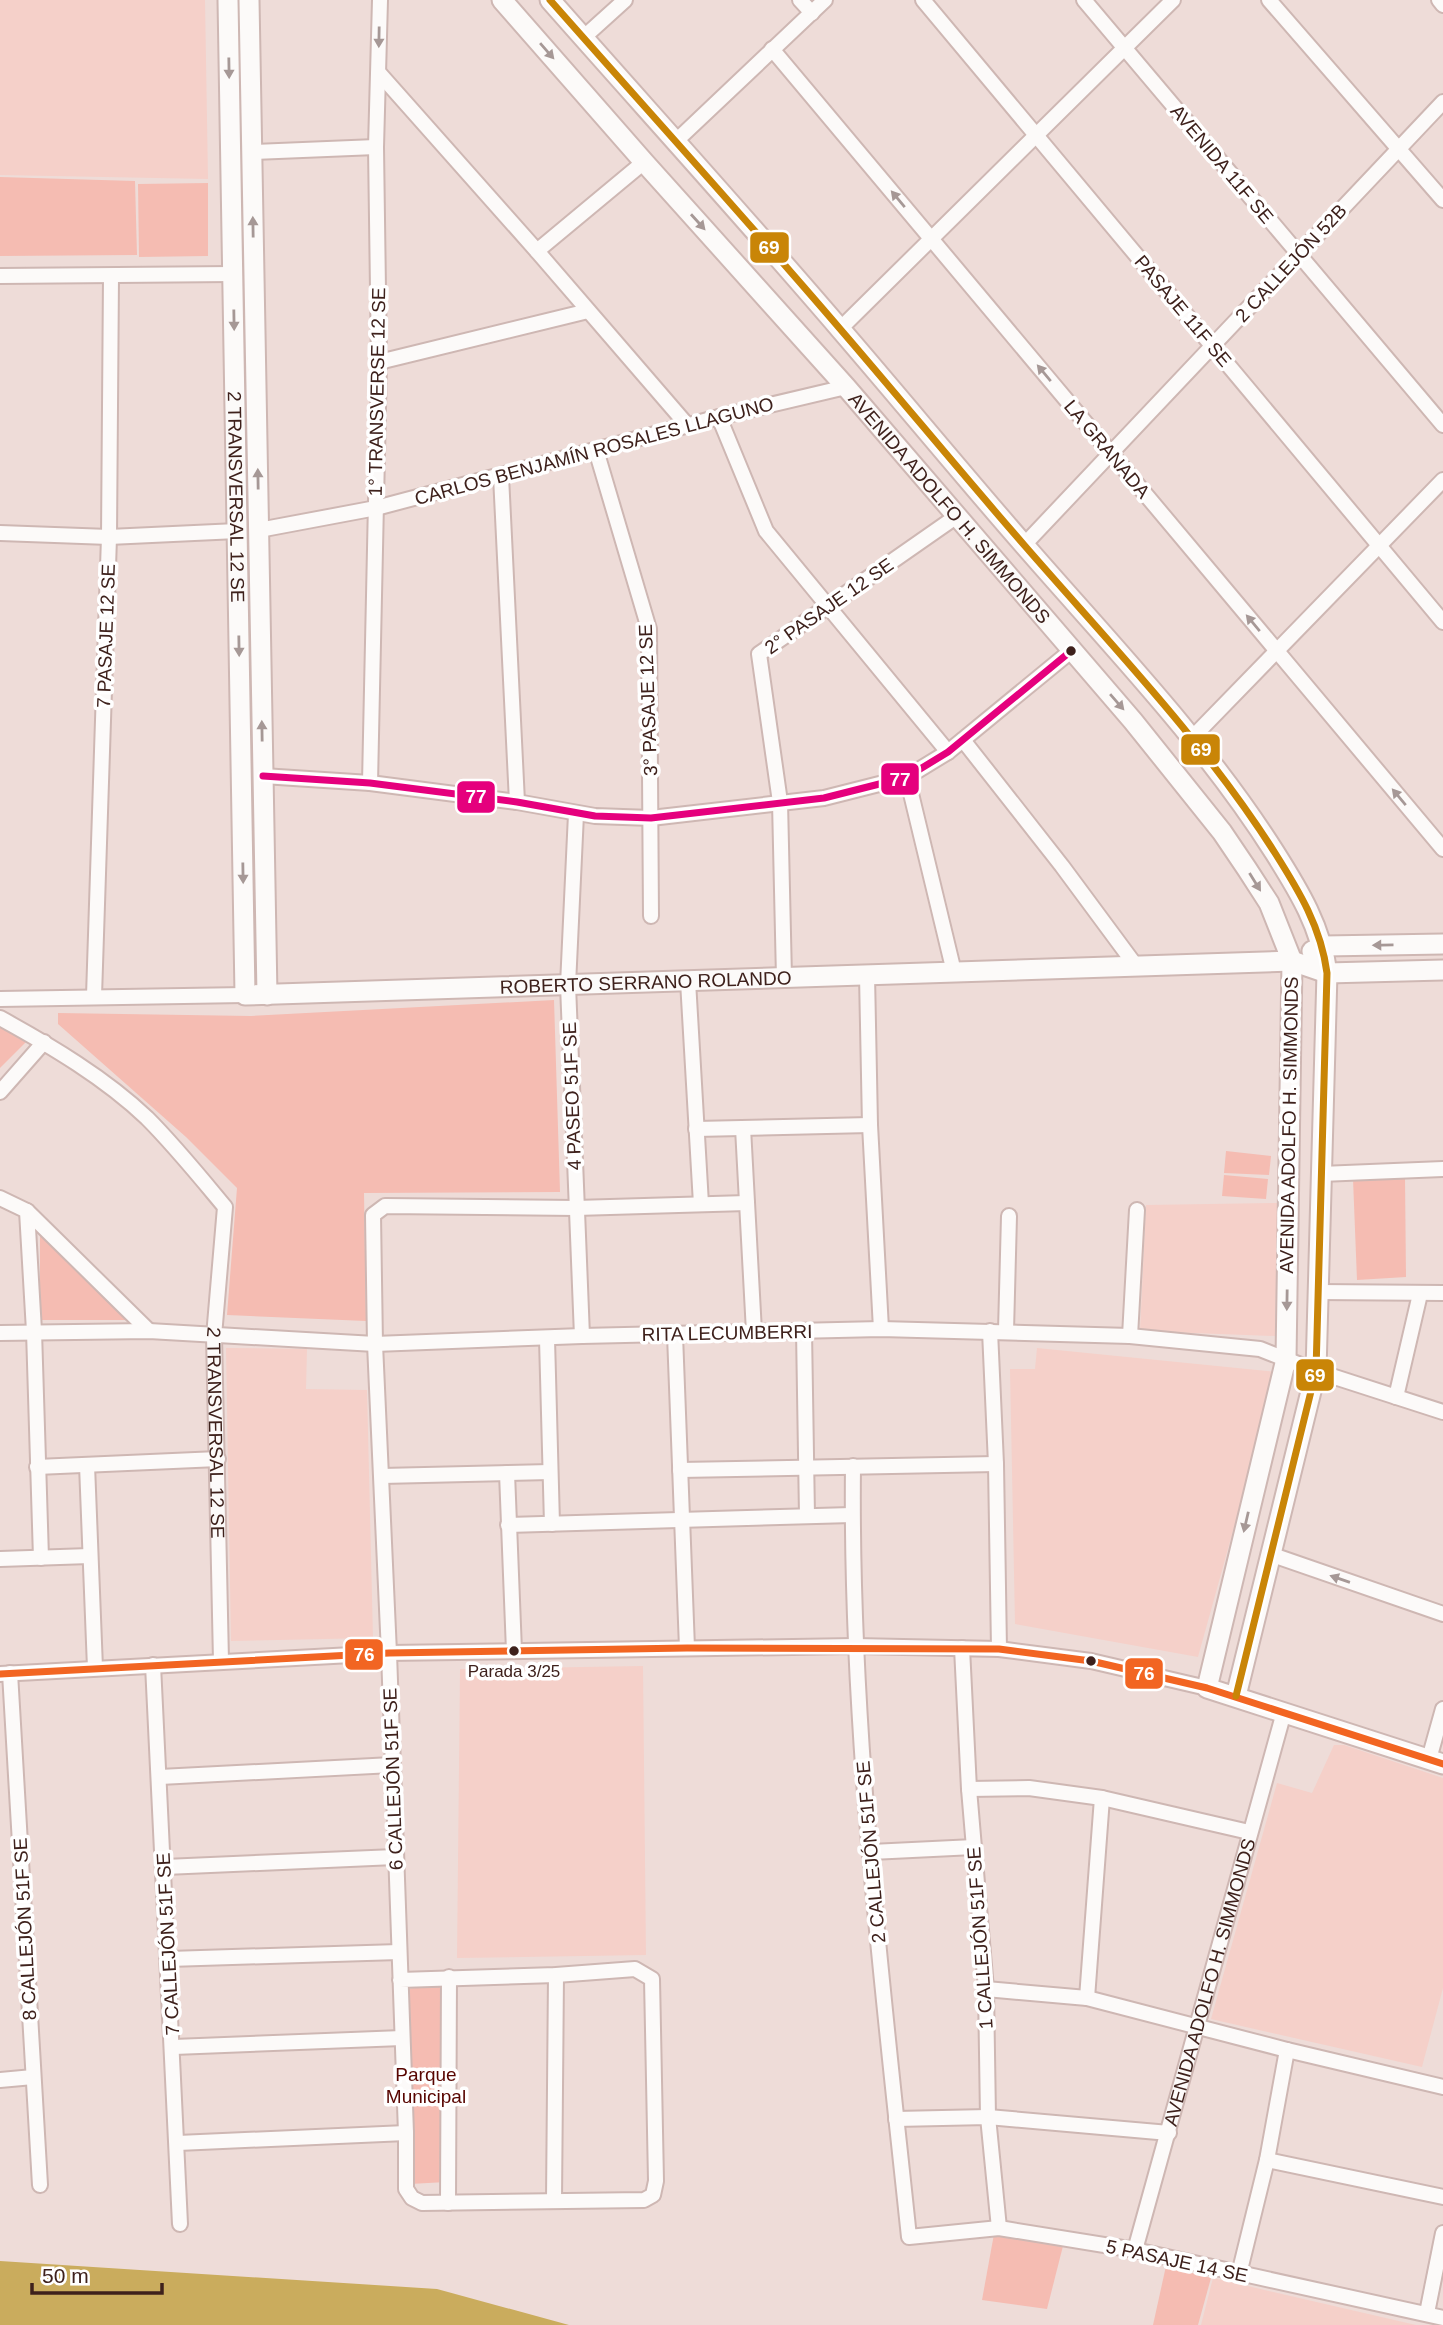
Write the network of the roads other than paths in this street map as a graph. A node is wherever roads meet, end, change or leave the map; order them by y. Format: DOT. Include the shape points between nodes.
graph roads {
  1 [pos="228,0"];
  2 [pos="250,0"];
  3 [pos="380,0"];
  4 [pos="502,0"];
  5 [pos="550,0"];
  6 [pos="625,0"];
  7 [pos="800,0"];
  8 [pos="825,0"];
  9 [pos="923,0"];
  10 [pos="1084,0"];
  11 [pos="1172,0"];
  12 [pos="1269,0"];
  13 [pos="1439,0"];
  14 [pos="1443,5"];
  15 [pos="811,13"];
  16 [pos="583,38"];
  17 [pos="1124,48"];
  18 [pos="772,49"];
  19 [pos="379,74"];
  20 [pos="1443,102"];
  21 [pos="1036,135"];
  22 [pos="675,142"];
  23 [pos="376,146"];
  24 [pos="1399,149"];
  25 [pos="252,152"];
  26 [pos="644,162"];
  27 [pos="1443,200"];
  28 [pos="931,239"];
  29 [pos="537,251"];
  30 [pos="1298,254"];
  31 [pos="233,275"];
  32 [pos="0,276"];
  33 [pos="111,276"];
  34 [pos="588,311"];
  35 [pos="840,329"];
  36 [pos="1213,346"];
  37 [pos="379,362"];
  38 [pos="846,387"];
  39 [pos="719,417"];
  40 [pos="1443,425"];
  41 [pos="688,426"];
  42 [pos="596,450"];
  43 [pos="1111,454"];
  44 [pos="501,476"];
  45 [pos="1443,480"];
  46 [pos="376,508"];
  47 [pos="957,516"];
  48 [pos="259,530"];
  49 [pos="237,531"];
  50 [pos="0,533"];
  51 [pos="109,537"];
  52 [pos="1024,545"];
  53 [pos="1379,545"];
  54 [pos="828,607"];
  55 [pos="1443,622"];
  56 [pos="1276,650"];
  57 [pos="1071,651"];
  58 [pos="1192,738"];
  59 [pos="963,740"];
  60 [pos="948,752"];
  61 [pos="263,776"];
  62 [pos="907,777"];
  63 [pos="370,783"];
  64 [pos="517,802"];
  65 [pos="780,802"];
  66 [pos="576,814"];
  67 [pos="651,818"];
  68 [pos="1443,849"];
  69 [pos="651,916"];
  70 [pos="1443,944"];
  71 [pos="1324,946"];
  72 [pos="1292,961"];
  73 [pos="1136,966"];
  74 [pos="1443,970"];
  75 [pos="954,972"];
  76 [pos="1327,973"];
  77 [pos="867,975"];
  78 [pos="784,978"];
  79 [pos="688,981"];
  80 [pos="568,985"];
  81 [pos="245,995"];
  82 [pos="267,995"];
  83 [pos="94,996"];
  84 [pos="0,999"];
  85 [pos="0,1018"];
  86 [pos="44,1042"];
  87 [pos="0,1092"];
  88 [pos="870,1125"];
  89 [pos="743,1128"];
  90 [pos="696,1129"];
  91 [pos="1443,1169"];
  92 [pos="1321,1174"];
  93 [pos="0,1198"];
  94 [pos="747,1203"];
  95 [pos="701,1204"];
  96 [pos="576,1208"];
  97 [pos="1137,1210"];
  98 [pos="27,1211"];
  99 [pos="1009,1216"];
  100 [pos="1318,1292"];
  101 [pos="1443,1293"];
  102 [pos="1420,1294"];
  103 [pos="881,1329"];
  104 [pos="149,1331"];
  105 [pos="804,1331"];
  106 [pos="990,1331"];
  107 [pos="1006,1331"];
  108 [pos="34,1332"];
  109 [pos="754,1332"];
  110 [pos="0,1333"];
  111 [pos="675,1335"];
  112 [pos="214,1336"];
  113 [pos="582,1336"];
  114 [pos="1130,1336"];
  115 [pos="547,1339"];
  116 [pos="375,1344"];
  117 [pos="1286,1359"];
  118 [pos="1316,1371"];
  119 [pos="1396,1397"];
  120 [pos="1443,1412"];
  121 [pos="218,1459"];
  122 [pos="996,1464"];
  123 [pos="87,1465"];
  124 [pos="853,1466"];
  125 [pos="37,1467"];
  126 [pos="806,1467"];
  127 [pos="680,1470"];
  128 [pos="550,1472"];
  129 [pos="507,1473"];
  130 [pos="382,1476"];
  131 [pos="852,1515"];
  132 [pos="807,1516"];
  133 [pos="682,1520"];
  134 [pos="552,1524"];
  135 [pos="508,1525"];
  136 [pos="1269,1554"];
  137 [pos="90,1556"];
  138 [pos="41,1558"];
  139 [pos="0,1559"];
  140 [pos="1443,1614"];
  141 [pos="855,1646"];
  142 [pos="687,1648"];
  143 [pos="962,1648"];
  144 [pos="999,1648"];
  145 [pos="514,1651"];
  146 [pos="389,1653"];
  147 [pos="221,1661"];
  148 [pos="153,1665"];
  149 [pos="95,1668"];
  150 [pos="5,1673"];
  151 [pos="1207,1688"];
  152 [pos="1236,1696"];
  153 [pos="1443,1709"];
  154 [pos="1284,1712"];
  155 [pos="1436,1761"];
  156 [pos="392,1765"];
  157 [pos="160,1777"];
  158 [pos="970,1789"];
  159 [pos="1102,1798"];
  160 [pos="1249,1832"];
  161 [pos="974,1847"];
  162 [pos="871,1852"];
  163 [pos="396,1857"];
  164 [pos="165,1867"];
  165 [pos="399,1952"];
  166 [pos="169,1959"];
  167 [pos="556,1975"];
  168 [pos="449,1977"];
  169 [pos="400,1980"];
  170 [pos="986,1989"];
  171 [pos="1087,1998"];
  172 [pos="1197,2026"];
  173 [pos="402,2038"];
  174 [pos="174,2048"];
  175 [pos="1287,2050"];
  176 [pos="33,2077"];
  177 [pos="0,2080"];
  178 [pos="1443,2087"];
  179 [pos="988,2117"];
  180 [pos="896,2119"];
  181 [pos="406,2133"];
  182 [pos="1169,2133"];
  183 [pos="177,2143"];
  184 [pos="1267,2160"];
  185 [pos="40,2185"];
  186 [pos="1443,2197"];
  187 [pos="554,2200"];
  188 [pos="449,2203"];
  189 [pos="180,2224"];
  190 [pos="999,2228"];
  191 [pos="1443,2233"];
  192 [pos="909,2236"];
  193 [pos="1135,2250"];
  194 [pos="1239,2274"];
  195 [pos="1427,2313"];
  196 [pos="1443,2318"];
  1 -- 31 [label="street, 2 TRANSVERSAL 12 SE, one-way"];
  2 -- 25 [label="street, 2 TRANSVERSAL 12 SE"];
  3 -- 19 [label="street, 1° TRANSVERSE 12 SE, one-way"];
  4 -- 26 [label="street, AVENIDA ADOLFO H. SIMMONDS, one-way"];
  5 -- 16 [label="street, AVENIDA ADOLFO H. SIMMONDS"];
  6 -- 16 [label="street"];
  7 -- 15 [label="street"];
  8 -- 15 [label="street"];
  9 -- 21 [label="street, PASAJE 11F SE"];
  10 -- 17 [label="street, AVENIDA 11F SE"];
  11 -- 17 [label="street"];
  12 -- 24 [label="street"];
  13 -- 14 [label="street"];
  15 -- 18 [label="street"];
  16 -- 22 [label="street, AVENIDA ADOLFO H. SIMMONDS"];
  17 -- 21 [label="street"];
  17 -- 30 [label="street, AVENIDA 11F SE"];
  18 -- 22 [label="street"];
  28 -- 18 [label="street, LA GRANADA, one-way"];
  19 -- 23 [label="street, 1° TRANSVERSE 12 SE"];
  19 -- 29 [label="street"];
  20 -- 24 [label="street, 2 CALLEJÓN 52B"];
  21 -- 28 [label="street"];
  21 -- 36 [label="street, PASAJE 11F SE"];
  22 -- 35 [label="street, AVENIDA ADOLFO H. SIMMONDS"];
  23 -- 25 [label="street"];
  23 -- 37 [label="street, 1° TRANSVERSE 12 SE"];
  24 -- 27 [label="street"];
  24 -- 30 [label="street, 2 CALLEJÓN 52B"];
  48 -- 25 [label="street, 2 TRANSVERSAL 12 SE, one-way"];
  26 -- 29 [label="street"];
  26 -- 38 [label="street, AVENIDA ADOLFO H. SIMMONDS, one-way"];
  28 -- 35 [label="street"];
  43 -- 28 [label="street, LA GRANADA, one-way"];
  29 -- 34 [label="street"];
  30 -- 36 [label="street, 2 CALLEJÓN 52B"];
  30 -- 40 [label="street, AVENIDA 11F SE"];
  31 -- 33 [label="street"];
  31 -- 49 [label="street, 2 TRANSVERSAL 12 SE, one-way"];
  32 -- 33 [label="street"];
  33 -- 51 [label="street, 7 PASAJE 12 SE"];
  34 -- 37 [label="street"];
  34 -- 41 [label="street"];
  35 -- 52 [label="street, AVENIDA ADOLFO H. SIMMONDS"];
  36 -- 43 [label="street, 2 CALLEJÓN 52B"];
  36 -- 53 [label="street, PASAJE 11F SE"];
  37 -- 46 [label="street, 1° TRANSVERSE 12 SE"];
  38 -- 39 [label="street, CARLOS BENJAMÍN ROSALES LLAGUNO"];
  38 -- 47 [label="street, AVENIDA ADOLFO H. SIMMONDS"];
  39 -- 41 [label="street, CARLOS BENJAMÍN ROSALES LLAGUNO"];
  39 -- 54 [label="street" via="766,531"];
  41 -- 42 [label="street, CARLOS BENJAMÍN ROSALES LLAGUNO"];
  42 -- 44 [label="street, CARLOS BENJAMÍN ROSALES LLAGUNO"];
  42 -- 67 [label="street, 3° PASAJE 12 SE" via="649,629"];
  43 -- 52 [label="street, 2 CALLEJÓN 52B"];
  56 -- 43 [label="street, LA GRANADA, one-way"];
  44 -- 46 [label="street, CARLOS BENJAMÍN ROSALES LLAGUNO"];
  44 -- 64 [label="street"];
  45 -- 53 [label="street"];
  46 -- 48 [label="street, CARLOS BENJAMÍN ROSALES LLAGUNO"];
  46 -- 63 [label="street, 1° TRANSVERSE 12 SE"];
  47 -- 54 [label="street, 2° PASAJE 12 SE"];
  47 -- 57 [label="street, AVENIDA ADOLFO H. SIMMONDS"];
  61 -- 48 [label="street, 2 TRANSVERSAL 12 SE, one-way"];
  49 -- 51 [label="street"];
  49 -- 81 [label="street, 2 TRANSVERSAL 12 SE, one-way"];
  50 -- 51 [label="street"];
  51 -- 83 [label="street, 7 PASAJE 12 SE"];
  52 -- 58 [label="street, AVENIDA ADOLFO H. SIMMONDS"];
  53 -- 55 [label="street, PASAJE 11F SE"];
  53 -- 56 [label="street"];
  54 -- 60 [label="street"];
  54 -- 65 [label="street, 2° PASAJE 12 SE" via="759,654"];
  56 -- 58 [label="street"];
  68 -- 56 [label="street, LA GRANADA, one-way"];
  57 -- 59 [label="street"];
  57 -- 72 [label="street, AVENIDA ADOLFO H. SIMMONDS, one-way" via="1222,832 1269,903"];
  58 -- 71 [label="street, AVENIDA ADOLFO H. SIMMONDS" via="1268,842"];
  59 -- 60 [label="street"];
  59 -- 73 [label="street"];
  60 -- 62 [label="street"];
  61 -- 63 [label="street"];
  61 -- 82 [label="street, 2 TRANSVERSAL 12 SE"];
  62 -- 65 [label="street" via="824,798"];
  62 -- 75 [label="street"];
  63 -- 64 [label="street"];
  64 -- 66 [label="street"];
  65 -- 67 [label="street"];
  65 -- 78 [label="street, 2° PASAJE 12 SE"];
  66 -- 67 [label="street"];
  66 -- 80 [label="street, 4 PASEO 51F SE"];
  67 -- 69 [label="street, 3° PASAJE 12 SE"];
  70 -- 71 [label="street, ROBERTO SERRANO ROLANDO, one-way"];
  71 -- 72 [label="street, ROBERTO SERRANO ROLANDO"];
  71 -- 76 [label="street, AVENIDA ADOLFO H. SIMMONDS"];
  72 -- 73 [label="street, ROBERTO SERRANO ROLANDO"];
  72 -- 76 [label="street, ROBERTO SERRANO ROLANDO"];
  72 -- 117 [label="street, AVENIDA ADOLFO H. SIMMONDS, one-way"];
  73 -- 75 [label="street, ROBERTO SERRANO ROLANDO"];
  74 -- 76 [label="street, ROBERTO SERRANO ROLANDO"];
  75 -- 77 [label="street, ROBERTO SERRANO ROLANDO"];
  76 -- 92 [label="street, AVENIDA ADOLFO H. SIMMONDS"];
  77 -- 78 [label="street, ROBERTO SERRANO ROLANDO"];
  77 -- 88 [label="street"];
  78 -- 79 [label="street, ROBERTO SERRANO ROLANDO"];
  79 -- 80 [label="street, ROBERTO SERRANO ROLANDO"];
  79 -- 90 [label="street"];
  80 -- 82 [label="street, ROBERTO SERRANO ROLANDO"];
  80 -- 96 [label="street, 4 PASEO 51F SE"];
  81 -- 82 [label="street, ROBERTO SERRANO ROLANDO"];
  81 -- 83 [label="street, ROBERTO SERRANO ROLANDO"];
  83 -- 84 [label="street, ROBERTO SERRANO ROLANDO"];
  85 -- 86 [label="street"];
  86 -- 87 [label="street"];
  86 -- 112 [label="street, 2 TRANSVERSAL 12 SE" via="146,1117 225,1207"];
  88 -- 89 [label="street"];
  88 -- 103 [label="street"];
  89 -- 90 [label="street"];
  89 -- 94 [label="street"];
  90 -- 95 [label="street"];
  91 -- 92 [label="street"];
  92 -- 100 [label="street, AVENIDA ADOLFO H. SIMMONDS"];
  93 -- 98 [label="street"];
  94 -- 95 [label="street"];
  94 -- 109 [label="street"];
  95 -- 96 [label="street"];
  96 -- 113 [label="street, 4 PASEO 51F SE"];
  96 -- 116 [label="street, 6 CALLEJÓN 51F SE" via="385,1206 373,1215"];
  97 -- 114 [label="street"];
  98 -- 104 [label="street"];
  98 -- 108 [label="street"];
  99 -- 107 [label="street"];
  100 -- 102 [label="street"];
  100 -- 118 [label="street, AVENIDA ADOLFO H. SIMMONDS"];
  101 -- 102 [label="street"];
  102 -- 119 [label="street"];
  103 -- 105 [label="street, RITA LECUMBERRI"];
  103 -- 106 [label="street, RITA LECUMBERRI"];
  104 -- 108 [label="street, RITA LECUMBERRI"];
  104 -- 112 [label="street, RITA LECUMBERRI"];
  105 -- 109 [label="street, RITA LECUMBERRI"];
  105 -- 126 [label="street"];
  106 -- 107 [label="street, RITA LECUMBERRI"];
  106 -- 122 [label="street"];
  107 -- 114 [label="street, RITA LECUMBERRI"];
  108 -- 110 [label="street, RITA LECUMBERRI"];
  108 -- 125 [label="street"];
  109 -- 111 [label="street, RITA LECUMBERRI"];
  111 -- 113 [label="street, RITA LECUMBERRI"];
  111 -- 127 [label="street"];
  112 -- 116 [label="street, RITA LECUMBERRI"];
  112 -- 121 [label="street, 2 TRANSVERSAL 12 SE"];
  113 -- 115 [label="street, RITA LECUMBERRI"];
  114 -- 117 [label="street, RITA LECUMBERRI" via="1260,1349"];
  115 -- 116 [label="street, RITA LECUMBERRI"];
  115 -- 128 [label="street"];
  116 -- 130 [label="street, 6 CALLEJÓN 51F SE"];
  117 -- 118 [label="street, RITA LECUMBERRI"];
  117 -- 151 [label="street, AVENIDA ADOLFO H. SIMMONDS, one-way"];
  118 -- 119 [label="street, RITA LECUMBERRI"];
  118 -- 136 [label="street, AVENIDA ADOLFO H. SIMMONDS"];
  119 -- 120 [label="street, RITA LECUMBERRI"];
  121 -- 123 [label="street"];
  121 -- 147 [label="street, 2 TRANSVERSAL 12 SE"];
  122 -- 124 [label="street"];
  122 -- 144 [label="street"];
  123 -- 125 [label="street"];
  123 -- 137 [label="street"];
  124 -- 126 [label="street"];
  124 -- 131 [label="street, 2 CALLEJÓN 51F SE"];
  125 -- 138 [label="street"];
  126 -- 127 [label="street"];
  126 -- 132 [label="street"];
  127 -- 133 [label="street"];
  128 -- 129 [label="street"];
  128 -- 134 [label="street"];
  129 -- 130 [label="street"];
  129 -- 135 [label="street"];
  130 -- 146 [label="street, 6 CALLEJÓN 51F SE"];
  131 -- 132 [label="street"];
  131 -- 141 [label="street, 2 CALLEJÓN 51F SE"];
  132 -- 133 [label="street"];
  133 -- 134 [label="street"];
  133 -- 142 [label="street"];
  134 -- 135 [label="street"];
  135 -- 145 [label="street"];
  140 -- 136 [label="street, one-way"];
  136 -- 152 [label="street, AVENIDA ADOLFO H. SIMMONDS"];
  137 -- 138 [label="street"];
  137 -- 149 [label="street"];
  138 -- 139 [label="street"];
  141 -- 142 [label="street"];
  141 -- 143 [label="street"];
  141 -- 162 [label="street, 2 CALLEJÓN 51F SE"];
  142 -- 145 [label="street"];
  143 -- 144 [label="street"];
  143 -- 158 [label="street, 1 CALLEJÓN 51F SE"];
  144 -- 151 [label="street" via="1091,1661"];
  145 -- 146 [label="street"];
  146 -- 147 [label="street"];
  146 -- 156 [label="street, 6 CALLEJÓN 51F SE"];
  147 -- 148 [label="street"];
  148 -- 149 [label="street"];
  148 -- 157 [label="street, 7 CALLEJÓN 51F SE"];
  149 -- 150 [label="street"];
  150 -- 176 [label="street, 8 CALLEJÓN 51F SE"];
  151 -- 152 [label="street"];
  152 -- 154 [label="street"];
  153 -- 155 [label="street"];
  154 -- 155 [label="street"];
  154 -- 160 [label="street, AVENIDA ADOLFO H. SIMMONDS"];
  156 -- 157 [label="street"];
  156 -- 163 [label="street, 6 CALLEJÓN 51F SE"];
  157 -- 164 [label="street, 7 CALLEJÓN 51F SE"];
  158 -- 159 [label="street" via="1029,1788"];
  158 -- 161 [label="street, 1 CALLEJÓN 51F SE"];
  159 -- 160 [label="street"];
  159 -- 171 [label="street"];
  160 -- 172 [label="street, AVENIDA ADOLFO H. SIMMONDS"];
  161 -- 162 [label="street"];
  161 -- 170 [label="street, 1 CALLEJÓN 51F SE"];
  162 -- 180 [label="street, 2 CALLEJÓN 51F SE"];
  163 -- 164 [label="street"];
  163 -- 165 [label="street, 6 CALLEJÓN 51F SE"];
  164 -- 166 [label="street, 7 CALLEJÓN 51F SE"];
  165 -- 166 [label="street"];
  165 -- 169 [label="street, 6 CALLEJÓN 51F SE"];
  166 -- 174 [label="street, 7 CALLEJÓN 51F SE"];
  167 -- 168 [label="street"];
  167 -- 187 [label="street"];
  167 -- 187 [label="street" via="635,1969 652,1979 656,2180 653,2195 644,2200"];
  168 -- 169 [label="street"];
  168 -- 188 [label="street"];
  169 -- 173 [label="street, 6 CALLEJÓN 51F SE"];
  170 -- 171 [label="street"];
  170 -- 179 [label="street, 1 CALLEJÓN 51F SE"];
  171 -- 172 [label="street"];
  172 -- 175 [label="street"];
  172 -- 182 [label="street, AVENIDA ADOLFO H. SIMMONDS"];
  173 -- 174 [label="street"];
  173 -- 181 [label="street, 6 CALLEJÓN 51F SE"];
  174 -- 183 [label="street, 7 CALLEJÓN 51F SE"];
  175 -- 178 [label="street"];
  175 -- 184 [label="street"];
  176 -- 177 [label="street"];
  176 -- 185 [label="street, 8 CALLEJÓN 51F SE"];
  179 -- 180 [label="street"];
  179 -- 182 [label="street"];
  179 -- 190 [label="street, 1 CALLEJÓN 51F SE"];
  180 -- 192 [label="street, 2 CALLEJÓN 51F SE"];
  181 -- 183 [label="street"];
  181 -- 188 [label="street, 6 CALLEJÓN 51F SE" via="406,2189 422,2203"];
  182 -- 193 [label="street, AVENIDA ADOLFO H. SIMMONDS"];
  183 -- 189 [label="street, 7 CALLEJÓN 51F SE"];
  184 -- 186 [label="street"];
  184 -- 194 [label="street"];
  187 -- 188 [label="street"];
  190 -- 192 [label="street, 5 PASAJE 14 SE"];
  190 -- 193 [label="street, 5 PASAJE 14 SE"];
  191 -- 195 [label="street"];
  193 -- 194 [label="street, 5 PASAJE 14 SE"];
  194 -- 195 [label="street, 5 PASAJE 14 SE"];
  195 -- 196 [label="street, 5 PASAJE 14 SE"];
}
